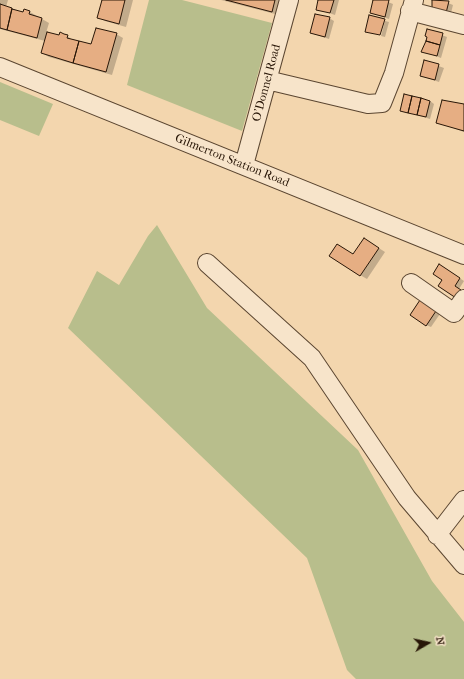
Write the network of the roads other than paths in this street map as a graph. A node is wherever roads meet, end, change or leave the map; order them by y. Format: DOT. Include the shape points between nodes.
graph roads {
  1 [pos="289,0"];
  2 [pos="412,6"];
  3 [pos="464,25"];
  4 [pos="0,67"];
  5 [pos="267,80"];
  6 [pos="244,165"];
  7 [pos="464,255"];
  8 [pos="207,263"];
  9 [pos="411,283"];
  10 [pos="464,299"];
  11 [pos="464,500"];
  12 [pos="437,535"];
  13 [pos="464,565"];
  1 -- 5 [label="street, O'Donnel Road"];
  2 -- 3 [label="street"];
  2 -- 5 [label="street" via="394,73 382,103 368,104"];
  4 -- 6 [label="street, Gilmerton Station Road"];
  5 -- 6 [label="street, O'Donnel Road"];
  6 -- 7 [label="street, Gilmerton Station Road"];
  8 -- 12 [label="street" via="312,358 407,498"];
  9 -- 10 [label="street" via="454,313"];
  11 -- 12 [label="street"];
  12 -- 13 [label="street"];
}
